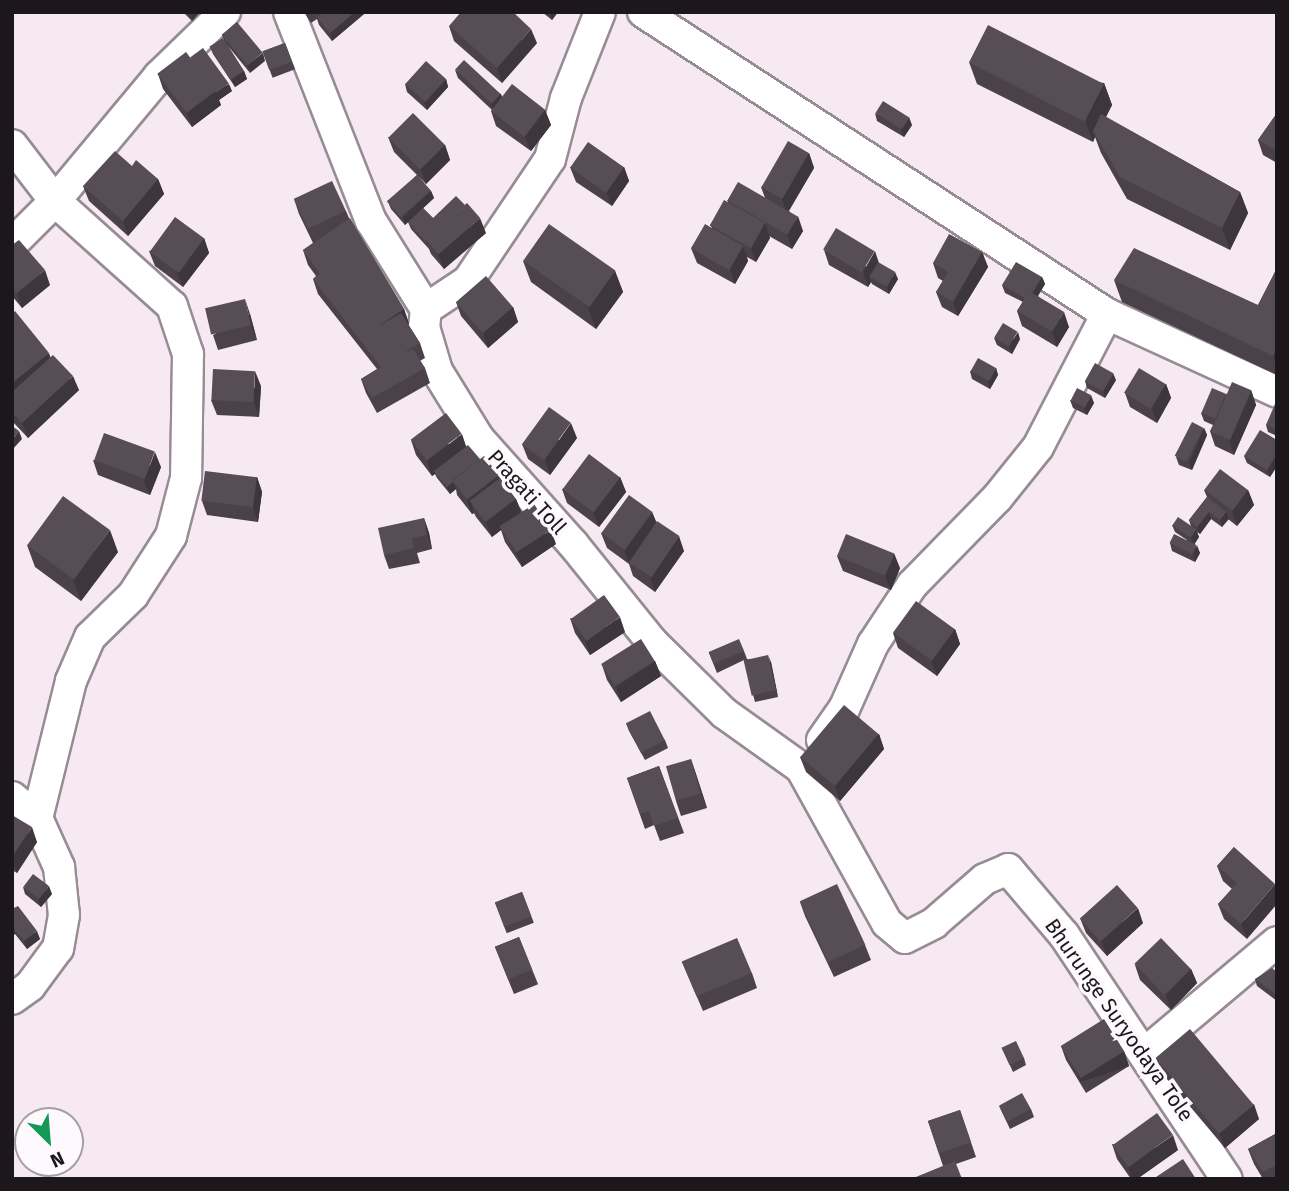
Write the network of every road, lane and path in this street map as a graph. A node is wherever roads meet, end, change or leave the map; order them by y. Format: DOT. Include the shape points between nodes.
graph roads {
  1 [pos="225,12"];
  2 [pos="289,12"];
  3 [pos="600,12"];
  4 [pos="643,12"];
  5 [pos="12,145"];
  6 [pos="55,201"];
  7 [pos="12,244"];
  8 [pos="426,309"];
  9 [pos="1107,314"];
  10 [pos="1277,393"];
  11 [pos="801,768"];
  12 [pos="12,797"];
  13 [pos="37,818"];
  14 [pos="876,902"];
  15 [pos="1277,942"];
  16 [pos="12,999"];
  17 [pos="1145,1053"];
  18 [pos="1227,1179"];
  1 -- 6 [label="street" via="159,76"];
  2 -- 8 [label="street, Pragati Toll" via="371,222"];
  3 -- 8 [label="street" via="566,98 550,159 468,281"];
  4 -- 9 [label="street"];
  5 -- 6 [label="street"];
  6 -- 7 [label="street"];
  6 -- 13 [label="street" via="172,306 188,354 186,478 171,536 133,595 90,637 71,681"];
  8 -- 11 [label="street, Pragati Toll" via="424,327 437,371 480,439 652,642 724,712"];
  9 -- 10 [label="street"];
  9 -- 11 [label="street" via="1038,447 997,498 912,585 873,644 844,709"];
  11 -- 14 [label="street, Pragati Toll"];
  12 -- 13 [label="street"];
  13 -- 16 [label="street" via="60,867 64,915 58,948 30,986"];
  14 -- 17 [label="street, Bhurunge Suryodaya Tole" via="887,923 905,938 934,923 985,879 1008,869 1064,935"];
  15 -- 17 [label="street"];
  17 -- 18 [label="street, Bhurunge Suryodaya Tole"];
}
